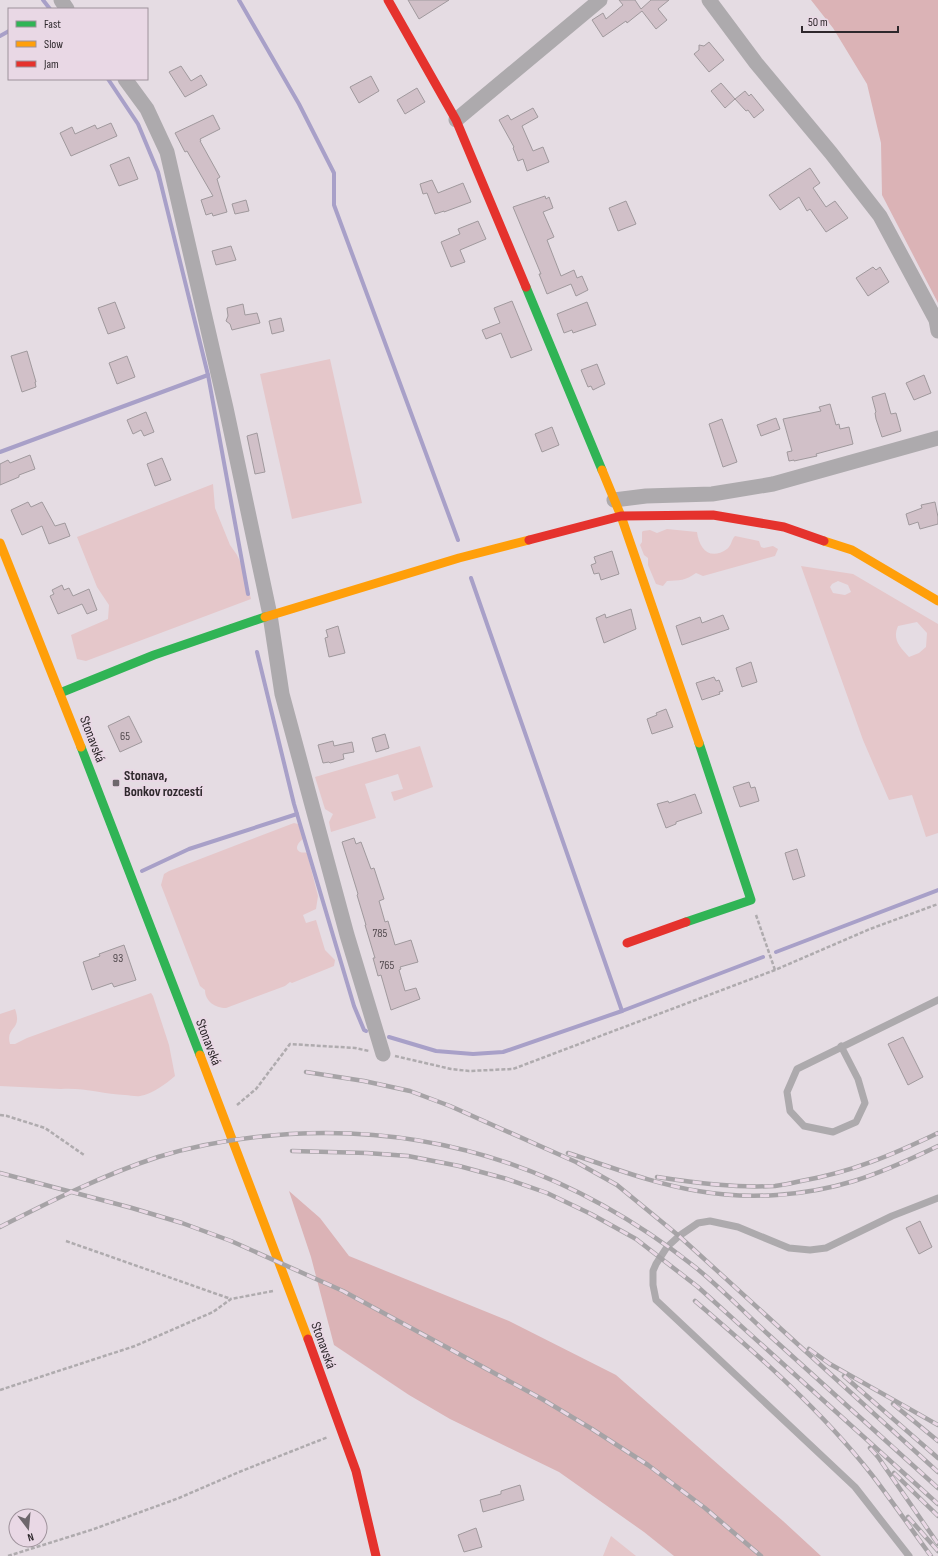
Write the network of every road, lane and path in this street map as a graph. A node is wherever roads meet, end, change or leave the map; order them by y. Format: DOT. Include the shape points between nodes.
graph roads {
  1 [pos="388,0"];
  2 [pos="600,0"];
  3 [pos="709,0"];
  4 [pos="126,80"];
  5 [pos="456,120"];
  6 [pos="938,331"];
  7 [pos="938,438"];
  8 [pos="614,500"];
  9 [pos="621,516"];
  10 [pos="0,543"];
  11 [pos="938,601"];
  12 [pos="270,615"];
  13 [pos="60,693"];
  14 [pos="751,900"];
  15 [pos="938,904"];
  16 [pos="626,944"];
  17 [pos="775,970"];
  18 [pos="938,1000"];
  19 [pos="841,1046"];
  20 [pos="383,1054"];
  21 [pos="0,1115"];
  22 [pos="223,1115"];
  23 [pos="84,1155"];
  24 [pos="938,1198"];
  25 [pos="66,1241"];
  26 [pos="289,1287"];
  27 [pos="231,1300"];
  28 [pos="0,1390"];
  29 [pos="341,1432"];
  30 [pos="8,1556"];
  31 [pos="376,1556"];
  32 [pos="909,1556"];
  1 -- 5 [label="street"];
  2 -- 5 [label="street"];
  3 -- 6 [label="street" via="756,63 880,216 936,320"];
  4 -- 12 [label="street" via="147,109 167,152 226,408"];
  5 -- 8 [label="street"];
  7 -- 8 [label="street" via="773,484 712,494 646,496"];
  8 -- 9 [label="street"];
  9 -- 11 [label="street" via="713,515 784,527 852,550"];
  9 -- 12 [label="street" via="459,558"];
  9 -- 14 [label="street"];
  10 -- 13 [label="street, Stonavská"];
  12 -- 13 [label="street" via="154,655"];
  12 -- 20 [label="street" via="282,694 347,935"];
  13 -- 22 [label="street, Stonavská"];
  14 -- 16 [label="street"];
  14 -- 17 [label="path"];
  15 -- 17 [label="path" via="870,929"];
  17 -- 20 [label="path" via="513,1069 451,1069"];
  18 -- 19 [label="lane"];
  19 -- 19 [label="lane" via="797,1069 787,1092 790,1111 804,1126 833,1132 856,1122 865,1103 858,1079"];
  20 -- 22 [label="path" via="355,1048 290,1044 256,1089"];
  21 -- 23 [label="path" via="45,1128"];
  22 -- 26 [label="street, Stonavská"];
  24 -- 32 [label="lane" via="821,1249 790,1248 738,1227 710,1221 698,1223 667,1247 653,1271 656,1300 855,1487"];
  25 -- 27 [label="path"];
  26 -- 27 [label="path"];
  26 -- 29 [label="street, Stonavská"];
  27 -- 28 [label="path" via="213,1312 135,1346"];
  29 -- 30 [label="path" via="179,1498 94,1529"];
  29 -- 31 [label="street, Stonavská" via="356,1471"];
}
